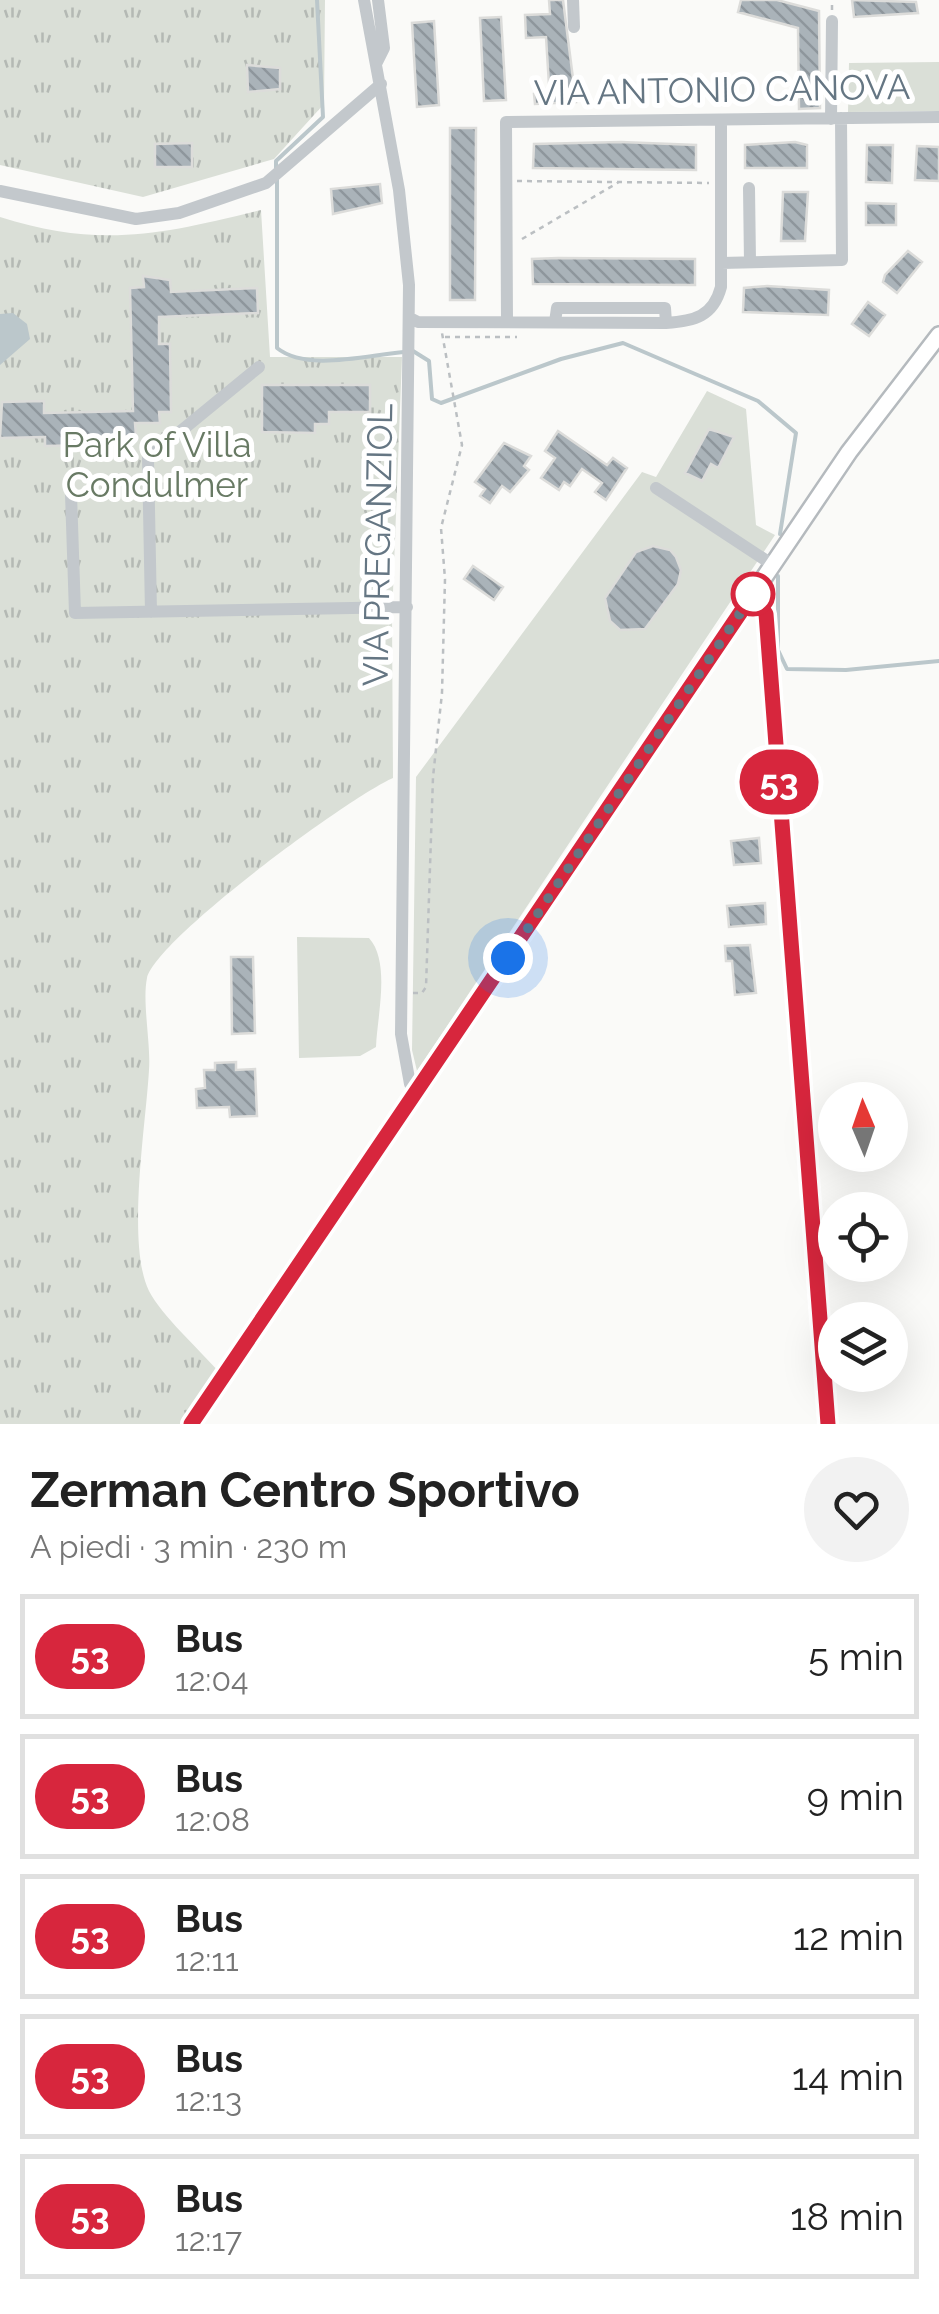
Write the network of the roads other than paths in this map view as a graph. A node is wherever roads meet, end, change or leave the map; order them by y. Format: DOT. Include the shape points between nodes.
graph roads {
  1 [pos="364,0"];
  2 [pos="378,0"];
  3 [pos="573,0"];
  4 [pos="832,22"];
  5 [pos="574,28"];
  6 [pos="376,62"];
  7 [pos="381,84"];
  8 [pos="939,116"];
  9 [pos="836,118"];
  10 [pos="721,121"];
  11 [pos="749,188"];
  12 [pos="0,191"];
  13 [pos="721,262"];
  14 [pos="750,262"];
  15 [pos="506,321"];
  16 [pos="413,322"];
  17 [pos="939,335"];
  18 [pos="259,367"];
  19 [pos="656,488"];
  20 [pos="72,494"];
  21 [pos="773,566"];
  22 [pos="753,594"];
  23 [pos="407,607"];
  24 [pos="151,612"];
  25 [pos="419,1090"];
  26 [pos="191,1424"];
  27 [pos="828,1424"];
  1 -- 6 [label="street, VIA PREGANZIOL"];
  2 -- 6 [label="street" via="384,48"];
  3 -- 5 [label="street"];
  4 -- 9 [label="street"];
  6 -- 7 [label="street, VIA PREGANZIOL"];
  7 -- 12 [label="street" via="266,184 179,213 136,219"];
  7 -- 16 [label="street, VIA PREGANZIOL"];
  8 -- 9 [label="street, VIA ANTONIO CANOVA"];
  9 -- 10 [label="street, VIA ANTONIO CANOVA"];
  9 -- 14 [label="street" via="842,260"];
  10 -- 13 [label="street"];
  10 -- 15 [label="street, VIA ANTONIO CANOVA" via="506,122"];
  11 -- 14 [label="street"];
  13 -- 14 [label="street"];
  13 -- 15 [label="street" via="721,287 711,309 690,321"];
  15 -- 16 [label="street"];
  16 -- 23 [label="street, VIA PREGANZIOL"];
  17 -- 21 [label="main road"];
  18 -- 24 [label="street" via="148,458"];
  19 -- 21 [label="street"];
  20 -- 24 [label="street" via="74,613"];
  21 -- 22 [label="main road"];
  22 -- 25 [label="main road"];
  22 -- 27 [label="street" via="766,614"];
  23 -- 24 [label="street"];
  23 -- 25 [label="street, VIA PREGANZIOL" via="400,1034 410,1084"];
  25 -- 26 [label="main road"];
}
